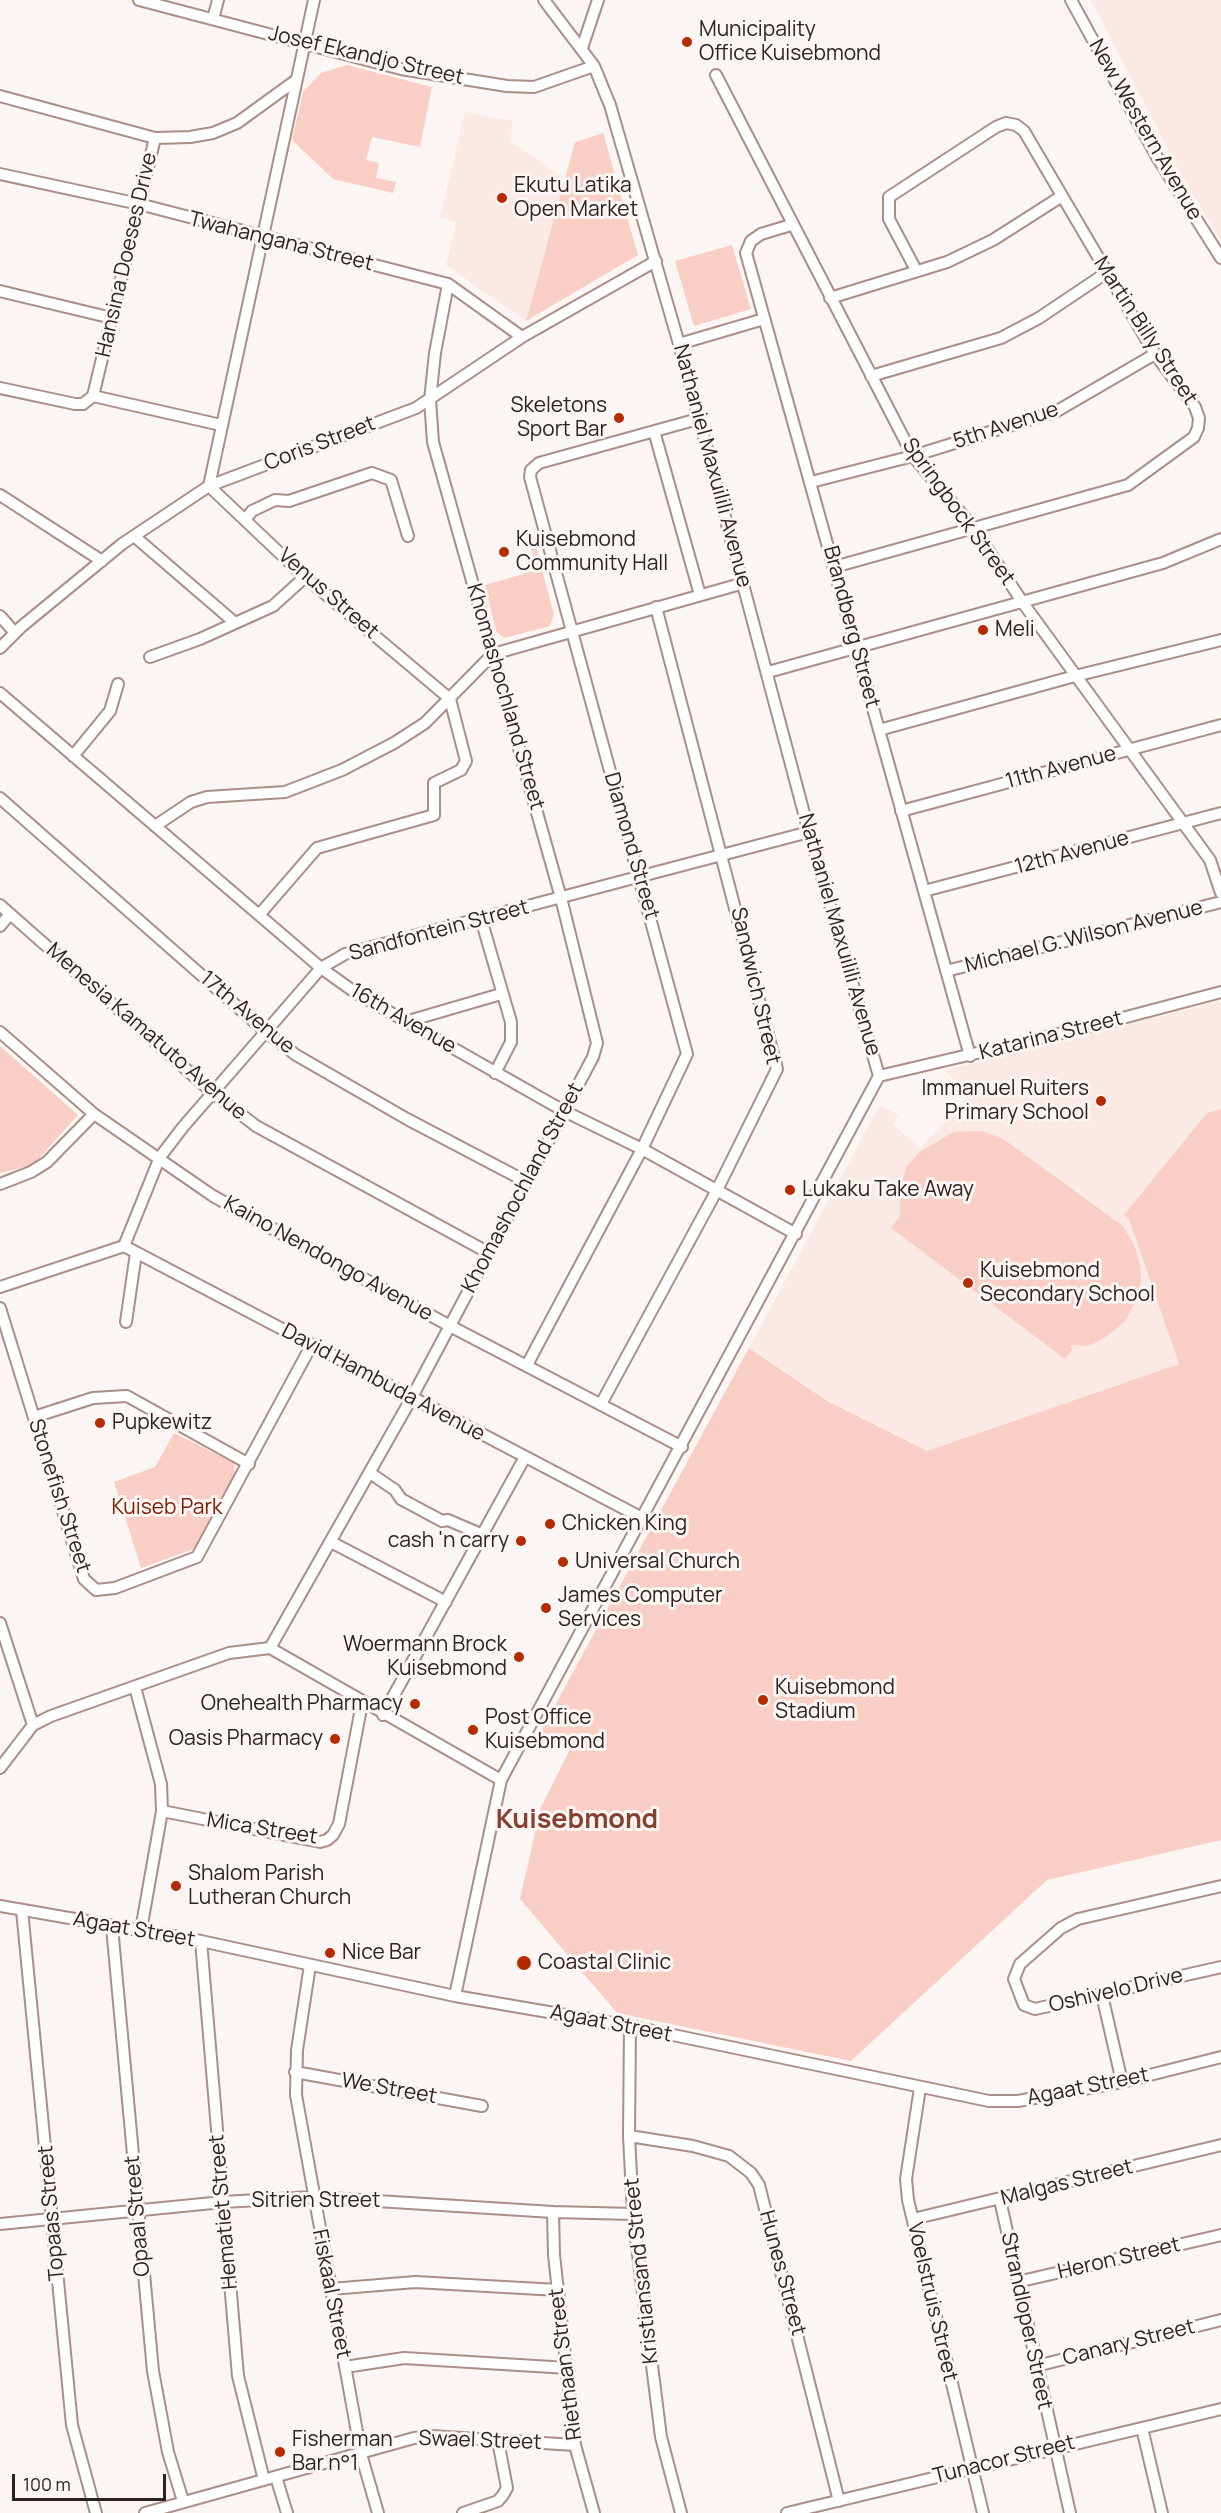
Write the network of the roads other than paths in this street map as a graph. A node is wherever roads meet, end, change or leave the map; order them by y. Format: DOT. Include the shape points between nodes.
graph roads {
  1 [pos="139,0"];
  2 [pos="218,0"];
  3 [pos="314,0"];
  4 [pos="544,0"];
  5 [pos="598,0"];
  6 [pos="1071,0"];
  7 [pos="213,20"];
  8 [pos="302,44"];
  9 [pos="582,48"];
  10 [pos="594,66"];
  11 [pos="716,75"];
  12 [pos="295,81"];
  13 [pos="0,96"];
  14 [pos="155,138"];
  15 [pos="0,174"];
  16 [pos="1062,196"];
  17 [pos="139,204"];
  18 [pos="791,225"];
  19 [pos="264,238"];
  20 [pos="1221,258"];
  21 [pos="656,261"];
  22 [pos="916,270"];
  23 [pos="1106,273"];
  24 [pos="448,284"];
  25 [pos="0,291"];
  26 [pos="830,298"];
  27 [pos="112,318"];
  28 [pos="764,319"];
  29 [pos="522,337"];
  30 [pos="679,344"];
  31 [pos="1155,354"];
  32 [pos="871,376"];
  33 [pos="0,388"];
  34 [pos="93,396"];
  35 [pos="430,400"];
  36 [pos="698,419"];
  37 [pos="221,425"];
  38 [pos="654,431"];
  39 [pos="912,456"];
  40 [pos="811,482"];
  41 [pos="209,486"];
  42 [pos="0,495"];
  43 [pos="245,520"];
  44 [pos="975,530"];
  45 [pos="134,536"];
  46 [pos="408,536"];
  47 [pos="1221,538"];
  48 [pos="102,561"];
  49 [pos="834,567"];
  50 [pos="305,577"];
  51 [pos="744,583"];
  52 [pos="700,595"];
  53 [pos="1023,603"];
  54 [pos="656,607"];
  55 [pos="0,616"];
  56 [pos="234,622"];
  57 [pos="573,631"];
  58 [pos="15,633"];
  59 [pos="1221,640"];
  60 [pos="0,648"];
  61 [pos="856,648"];
  62 [pos="493,654"];
  63 [pos="150,657"];
  64 [pos="768,672"];
  65 [pos="1075,676"];
  66 [pos="118,684"];
  67 [pos="0,693"];
  68 [pos="450,699"];
  69 [pos="1221,725"];
  70 [pos="879,730"];
  71 [pos="1131,749"];
  72 [pos="73,756"];
  73 [pos="0,798"];
  74 [pos="901,812"];
  75 [pos="1221,813"];
  76 [pos="1183,823"];
  77 [pos="155,826"];
  78 [pos="809,832"];
  79 [pos="723,855"];
  80 [pos="641,877"];
  81 [pos="924,891"];
  82 [pos="1221,893"];
  83 [pos="561,898"];
  84 [pos="1221,902"];
  85 [pos="0,905"];
  86 [pos="10,914"];
  87 [pos="259,915"];
  88 [pos="481,919"];
  89 [pos="0,926"];
  90 [pos="321,968"];
  91 [pos="946,972"];
  92 [pos="1221,992"];
  93 [pos="501,994"];
  94 [pos="405,1022"];
  95 [pos="0,1032"];
  96 [pos="266,1032"];
  97 [pos="970,1056"];
  98 [pos="495,1073"];
  99 [pos="879,1076"];
  100 [pos="213,1093"];
  101 [pos="564,1111"];
  102 [pos="94,1114"];
  103 [pos="642,1149"];
  104 [pos="160,1157"];
  105 [pos="527,1182"];
  106 [pos="0,1184"];
  107 [pos="717,1190"];
  108 [pos="796,1234"];
  109 [pos="124,1246"];
  110 [pos="136,1253"];
  111 [pos="489,1253"];
  112 [pos="0,1287"];
  113 [pos="0,1308"];
  114 [pos="126,1322"];
  115 [pos="450,1326"];
  116 [pos="311,1346"];
  117 [pos="527,1365"];
  118 [pos="411,1399"];
  119 [pos="601,1404"];
  120 [pos="34,1417"];
  121 [pos="682,1447"];
  122 [pos="525,1457"];
  123 [pos="249,1464"];
  124 [pos="370,1473"];
  125 [pos="642,1518"];
  126 [pos="483,1535"];
  127 [pos="331,1542"];
  128 [pos="446,1602"];
  129 [pos="0,1623"];
  130 [pos="270,1648"];
  131 [pos="135,1687"];
  132 [pos="362,1703"];
  133 [pos="384,1714"];
  134 [pos="33,1725"];
  135 [pos="0,1767"];
  136 [pos="501,1780"];
  137 [pos="162,1811"];
  138 [pos="1221,1886"];
  139 [pos="0,1906"];
  140 [pos="22,1910"];
  141 [pos="112,1927"];
  142 [pos="141,1930"];
  143 [pos="201,1941"];
  144 [pos="310,1965"];
  145 [pos="1221,1967"];
  146 [pos="1102,1995"];
  147 [pos="454,1996"];
  148 [pos="630,2026"];
  149 [pos="1221,2057"];
  150 [pos="295,2072"];
  151 [pos="1122,2082"];
  152 [pos="920,2088"];
  153 [pos="482,2106"];
  154 [pos="629,2136"];
  155 [pos="1221,2145"];
  156 [pos="313,2197"];
  157 [pos="1000,2200"];
  158 [pos="223,2202"];
  159 [pos="138,2210"];
  160 [pos="553,2212"];
  161 [pos="633,2214"];
  162 [pos="912,2219"];
  163 [pos="52,2220"];
  164 [pos="0,2224"];
  165 [pos="1221,2235"];
  166 [pos="1017,2282"];
  167 [pos="331,2289"];
  168 [pos="558,2289"];
  169 [pos="1221,2320"];
  170 [pos="1036,2366"];
  171 [pos="345,2367"];
  172 [pos="568,2368"];
  173 [pos="1221,2409"];
  174 [pos="1142,2428"];
  175 [pos="498,2441"];
  176 [pos="575,2445"];
  177 [pos="1054,2448"];
  178 [pos="361,2454"];
  179 [pos="971,2469"];
  180 [pos="276,2477"];
  181 [pos="264,2480"];
  182 [pos="839,2500"];
  183 [pos="183,2501"];
  184 [pos="96,2513"];
  185 [pos="145,2513"];
  186 [pos="286,2513"];
  187 [pos="378,2513"];
  188 [pos="463,2513"];
  189 [pos="594,2513"];
  190 [pos="681,2513"];
  191 [pos="787,2513"];
  192 [pos="983,2513"];
  193 [pos="1070,2513"];
  194 [pos="1162,2513"];
  1 -- 7 [label="street, Josef Ekandjo Street"];
  2 -- 7 [label="street"];
  3 -- 8 [label="street"];
  4 -- 9 [label="street, Nathaniel Maxuilili Avenue"];
  5 -- 9 [label="street"];
  6 -- 20 [label="street, New Western Avenue" via="1157,157"];
  7 -- 8 [label="street, Josef Ekandjo Street"];
  8 -- 10 [label="street, Josef Ekandjo Street" via="401,69 507,86 534,87"];
  8 -- 12 [label="street"];
  9 -- 10 [label="street, Nathaniel Maxuilili Avenue"];
  10 -- 21 [label="street, Nathaniel Maxuilili Avenue" via="610,105"];
  11 -- 18 [label="street, Springbock Street"];
  12 -- 14 [label="street, Hansina Doeses Drive" via="237,123 213,133"];
  12 -- 19 [label="street"];
  13 -- 14 [label="street"];
  14 -- 17 [label="street, Hansina Doeses Drive"];
  15 -- 17 [label="street, Twahangana Street"];
  16 -- 22 [label="street" via="993,240 947,262"];
  16 -- 22 [label="street, Martin Billy Street" via="1024,131 1006,123 996,127 889,197 889,219"];
  16 -- 23 [label="street, Martin Billy Street"];
  17 -- 19 [label="street, Twahangana Street"];
  17 -- 27 [label="street, Hansina Doeses Drive"];
  18 -- 26 [label="street, Springbock Street"];
  18 -- 28 [label="street, Brandberg Street" via="761,234 750,241 746,253"];
  19 -- 24 [label="street, Twahangana Street"];
  19 -- 37 [label="street"];
  21 -- 29 [label="street, Coris Street"];
  21 -- 30 [label="street, Nathaniel Maxuilili Avenue"];
  22 -- 26 [label="street"];
  23 -- 31 [label="street, Martin Billy Street"];
  23 -- 32 [label="street" via="1001,338"];
  24 -- 29 [label="street"];
  24 -- 35 [label="street"];
  25 -- 27 [label="street"];
  26 -- 32 [label="street, Springbock Street"];
  27 -- 34 [label="street, Hansina Doeses Drive"];
  28 -- 30 [label="street"];
  28 -- 40 [label="street, Brandberg Street"];
  29 -- 35 [label="street, Coris Street"];
  30 -- 36 [label="street, Nathaniel Maxuilili Avenue"];
  31 -- 39 [label="street, 5th Avenue" via="1057,411"];
  31 -- 44 [label="street, Martin Billy Street" via="1195,407 1198,418 1194,437 1128,485"];
  32 -- 39 [label="street, Springbock Street"];
  33 -- 34 [label="street" via="75,404 83,404"];
  34 -- 37 [label="street"];
  35 -- 41 [label="street, Coris Street"];
  35 -- 62 [label="street, Khomashochland Street" via="433,442"];
  36 -- 38 [label="street, Diamond Street"];
  36 -- 51 [label="street, Nathaniel Maxuilili Avenue"];
  37 -- 41 [label="street"];
  38 -- 52 [label="street"];
  38 -- 57 [label="street, Diamond Street" via="539,463 531,470"];
  39 -- 40 [label="street, 5th Avenue"];
  39 -- 44 [label="street, Springbock Street"];
  40 -- 49 [label="street, Brandberg Street"];
  41 -- 43 [label="street, Venus Street"];
  41 -- 45 [label="street, Coris Street"];
  42 -- 48 [label="street"];
  43 -- 46 [label="street" via="268,502 289,501 372,473 393,483"];
  43 -- 50 [label="street, Venus Street"];
  44 -- 49 [label="street, Martin Billy Street"];
  44 -- 53 [label="street, Springbock Street"];
  45 -- 48 [label="street, Coris Street"];
  45 -- 56 [label="street"];
  47 -- 53 [label="street" via="1163,563"];
  48 -- 58 [label="street, Coris Street"];
  49 -- 61 [label="street, Brandberg Street"];
  50 -- 56 [label="street" via="279,603"];
  50 -- 68 [label="street, Venus Street"];
  51 -- 52 [label="street"];
  51 -- 64 [label="street, Nathaniel Maxuilili Avenue"];
  52 -- 54 [label="street"];
  53 -- 61 [label="street"];
  53 -- 65 [label="street, Springbock Street"];
  54 -- 57 [label="street"];
  54 -- 79 [label="street, Sandwich Street"];
  55 -- 58 [label="street"];
  56 -- 63 [label="street"];
  57 -- 62 [label="street"];
  57 -- 80 [label="street, Diamond Street"];
  58 -- 60 [label="street, Coris Street"];
  59 -- 65 [label="street"];
  61 -- 64 [label="street"];
  61 -- 70 [label="street, Brandberg Street"];
  62 -- 68 [label="street"];
  62 -- 83 [label="street, Khomashochland Street"];
  64 -- 78 [label="street, Nathaniel Maxuilili Avenue"];
  65 -- 70 [label="street"];
  65 -- 71 [label="street, Springbock Street"];
  66 -- 72 [label="street" via="110,711"];
  67 -- 72 [label="street, 16th Avenue"];
  68 -- 77 [label="street" via="394,743 342,770 285,792 207,797 191,802"];
  68 -- 87 [label="street" via="466,761 461,770 434,783 434,815 317,848"];
  69 -- 71 [label="street, 11th Avenue"];
  70 -- 74 [label="street, Brandberg Street"];
  71 -- 74 [label="street, 11th Avenue"];
  71 -- 76 [label="street, Springbock Street"];
  72 -- 77 [label="street, 16th Avenue"];
  73 -- 96 [label="street, 17th Avenue"];
  74 -- 81 [label="street, Brandberg Street"];
  75 -- 76 [label="street, 12th Avenue"];
  76 -- 81 [label="street, 12th Avenue"];
  76 -- 82 [label="street, Springbock Street" via="1210,860"];
  77 -- 87 [label="street, 16th Avenue"];
  78 -- 79 [label="street, Sandfontein Street"];
  78 -- 99 [label="street, Nathaniel Maxuilili Avenue"];
  79 -- 80 [label="street, Sandfontein Street"];
  79 -- 107 [label="street, Sandwich Street" via="777,1069"];
  80 -- 83 [label="street, Sandfontein Street"];
  80 -- 103 [label="street, Diamond Street" via="687,1048 685,1060"];
  81 -- 91 [label="street, Brandberg Street"];
  83 -- 88 [label="street, Sandfontein Street"];
  83 -- 101 [label="street, Khomashochland Street" via="597,1043 594,1057"];
  84 -- 91 [label="street, Michael G. Wilson Avenue"];
  85 -- 86 [label="street, Menesia Kamatuto Avenue"];
  86 -- 89 [label="street"];
  86 -- 100 [label="street, Menesia Kamatuto Avenue"];
  87 -- 90 [label="street, 16th Avenue"];
  88 -- 90 [label="street, Sandfontein Street" via="345,954"];
  88 -- 93 [label="street"];
  90 -- 94 [label="street, 16th Avenue"];
  90 -- 96 [label="street, Sandfontein Street"];
  91 -- 97 [label="street, Brandberg Street"];
  92 -- 97 [label="street, Katarina Street"];
  93 -- 94 [label="street"];
  93 -- 98 [label="street" via="511,1022 511,1042"];
  94 -- 98 [label="street, 16th Avenue"];
  95 -- 102 [label="street, Kaino Nendongo Avenue"];
  96 -- 100 [label="street, Sandfontein Street"];
  96 -- 105 [label="street, 17th Avenue" via="343,1083"];
  97 -- 99 [label="street, Katarina Street"];
  98 -- 101 [label="street, 16th Avenue"];
  99 -- 108 [label="street, Nathaniel Maxuilili Avenue"];
  100 -- 104 [label="street, Sandfontein Street"];
  100 -- 111 [label="street, Menesia Kamatuto Avenue" via="256,1126"];
  101 -- 103 [label="street, 16th Avenue"];
  101 -- 105 [label="street, Khomashochland Street"];
  102 -- 104 [label="street, Kaino Nendongo Avenue"];
  102 -- 106 [label="street" via="47,1162"];
  103 -- 107 [label="street, 16th Avenue"];
  103 -- 117 [label="street, Diamond Street"];
  104 -- 109 [label="street, Sandfontein Street"];
  104 -- 115 [label="street, Kaino Nendongo Avenue" via="237,1210"];
  105 -- 111 [label="street, Khomashochland Street"];
  107 -- 108 [label="street, 16th Avenue"];
  107 -- 119 [label="street, Sandwich Street"];
  108 -- 121 [label="street, Nathaniel Maxuilili Avenue"];
  109 -- 110 [label="street, David Hambuda Avenue"];
  109 -- 112 [label="street"];
  110 -- 114 [label="street"];
  110 -- 116 [label="street, David Hambuda Avenue"];
  111 -- 115 [label="street, Khomashochland Street"];
  113 -- 120 [label="street, Stonefish Street"];
  115 -- 117 [label="street, Kaino Nendongo Avenue"];
  115 -- 118 [label="street, Khomashochland Street"];
  116 -- 118 [label="street, David Hambuda Avenue"];
  116 -- 123 [label="street, Stonefish Street"];
  117 -- 119 [label="street, Kaino Nendongo Avenue"];
  118 -- 122 [label="street, David Hambuda Avenue"];
  118 -- 124 [label="street, Khomashochland Street"];
  119 -- 121 [label="street, Kaino Nendongo Avenue"];
  120 -- 123 [label="street" via="93,1398 127,1396"];
  120 -- 123 [label="street, Stonefish Street" via="84,1579 96,1590 115,1588 197,1557"];
  121 -- 125 [label="street, Nathaniel Maxuilili Avenue"];
  122 -- 125 [label="street, David Hambuda Avenue"];
  122 -- 126 [label="street"];
  124 -- 126 [label="street" via="395,1490 401,1499 442,1521"];
  124 -- 127 [label="street, Khomashochland Street"];
  125 -- 136 [label="street, Nathaniel Maxuilili Avenue"];
  126 -- 128 [label="street"];
  127 -- 128 [label="street"];
  127 -- 130 [label="street, Khomashochland Street"];
  128 -- 133 [label="street"];
  129 -- 134 [label="street"];
  130 -- 131 [label="street" via="229,1653"];
  130 -- 132 [label="street"];
  131 -- 134 [label="street"];
  131 -- 137 [label="street" via="161,1784"];
  132 -- 133 [label="street"];
  132 -- 137 [label="street, Mica Street" via="339,1824 327,1840 320,1842"];
  133 -- 136 [label="street"];
  134 -- 135 [label="street"];
  136 -- 147 [label="street, Nathaniel Maxuilili Avenue"];
  137 -- 142 [label="street"];
  138 -- 146 [label="street, Oshivelo Drive" via="1078,1919 1041,1945 1015,1971 1014,1979 1029,2008"];
  139 -- 140 [label="street, Agaat Street"];
  140 -- 141 [label="street, Agaat Street"];
  140 -- 163 [label="street, Topaas Street"];
  141 -- 142 [label="street, Agaat Street"];
  141 -- 159 [label="street, Opaal Street"];
  142 -- 143 [label="street, Agaat Street"];
  143 -- 144 [label="street, Agaat Street"];
  143 -- 158 [label="street, Hematiet Street"];
  144 -- 147 [label="street, Agaat Street"];
  144 -- 150 [label="street, Fiskaal Street"];
  145 -- 146 [label="street, Oshivelo Drive"];
  146 -- 151 [label="street"];
  147 -- 148 [label="street, Agaat Street"];
  148 -- 152 [label="street, Agaat Street"];
  148 -- 154 [label="street, Kristiansand Street"];
  149 -- 151 [label="street, Agaat Street"];
  150 -- 153 [label="street, We Street"];
  150 -- 156 [label="street, Fiskaal Street"];
  151 -- 152 [label="street, Agaat Street" via="1018,2101 989,2102"];
  152 -- 162 [label="street, Voelstruis Street" via="906,2179"];
  154 -- 161 [label="street, Kristiansand Street"];
  154 -- 182 [label="street, Hunes Street" via="729,2156 751,2173 759,2185"];
  155 -- 157 [label="street, Malgas Street"];
  156 -- 158 [label="street, Sitrien Street"];
  156 -- 160 [label="street, Sitrien Street"];
  156 -- 167 [label="street, Fiskaal Street"];
  157 -- 162 [label="street, Malgas Street"];
  157 -- 166 [label="street, Strandloper Street"];
  158 -- 159 [label="street, Sitrien Street"];
  158 -- 181 [label="street, Hematiet Street" via="238,2376"];
  159 -- 163 [label="street, Sitrien Street"];
  159 -- 183 [label="street, Opaal Street" via="153,2371 168,2452"];
  160 -- 161 [label="street, Sitrien Street"];
  160 -- 168 [label="street, Riethaan Street"];
  161 -- 190 [label="street, Kristiansand Street" via="661,2437"];
  162 -- 179 [label="street, Voelstruis Street"];
  163 -- 164 [label="street, Sitrien Street"];
  163 -- 184 [label="street, Topaas Street" via="72,2425"];
  165 -- 166 [label="street, Heron Street"];
  166 -- 170 [label="street, Strandloper Street"];
  167 -- 168 [label="street" via="415,2282"];
  167 -- 171 [label="street, Fiskaal Street"];
  168 -- 172 [label="street, Riethaan Street"];
  169 -- 170 [label="street, Canary Street"];
  170 -- 177 [label="street, Strandloper Street"];
  171 -- 172 [label="street" via="404,2358"];
  171 -- 178 [label="street, Fiskaal Street"];
  172 -- 176 [label="street, Riethaan Street"];
  173 -- 174 [label="street, Tunacor Street"];
  174 -- 177 [label="street, Tunacor Street"];
  174 -- 194 [label="street"];
  175 -- 176 [label="street, Swael Street"];
  175 -- 178 [label="street, Swael Street" via="431,2436 380,2445"];
  175 -- 188 [label="street" via="507,2488 504,2495 498,2501"];
  176 -- 189 [label="street, Riethaan Street"];
  177 -- 179 [label="street, Tunacor Street"];
  177 -- 193 [label="street, Strandloper Street"];
  178 -- 180 [label="street, Swael Street"];
  178 -- 187 [label="street, Fiskaal Street"];
  179 -- 182 [label="street, Tunacor Street"];
  179 -- 192 [label="street, Voelstruis Street"];
  180 -- 181 [label="street, Swael Street"];
  180 -- 186 [label="street"];
  181 -- 183 [label="street, Swael Street"];
  182 -- 191 [label="street, Tunacor Street"];
  183 -- 185 [label="street, Swael Street"];
}
